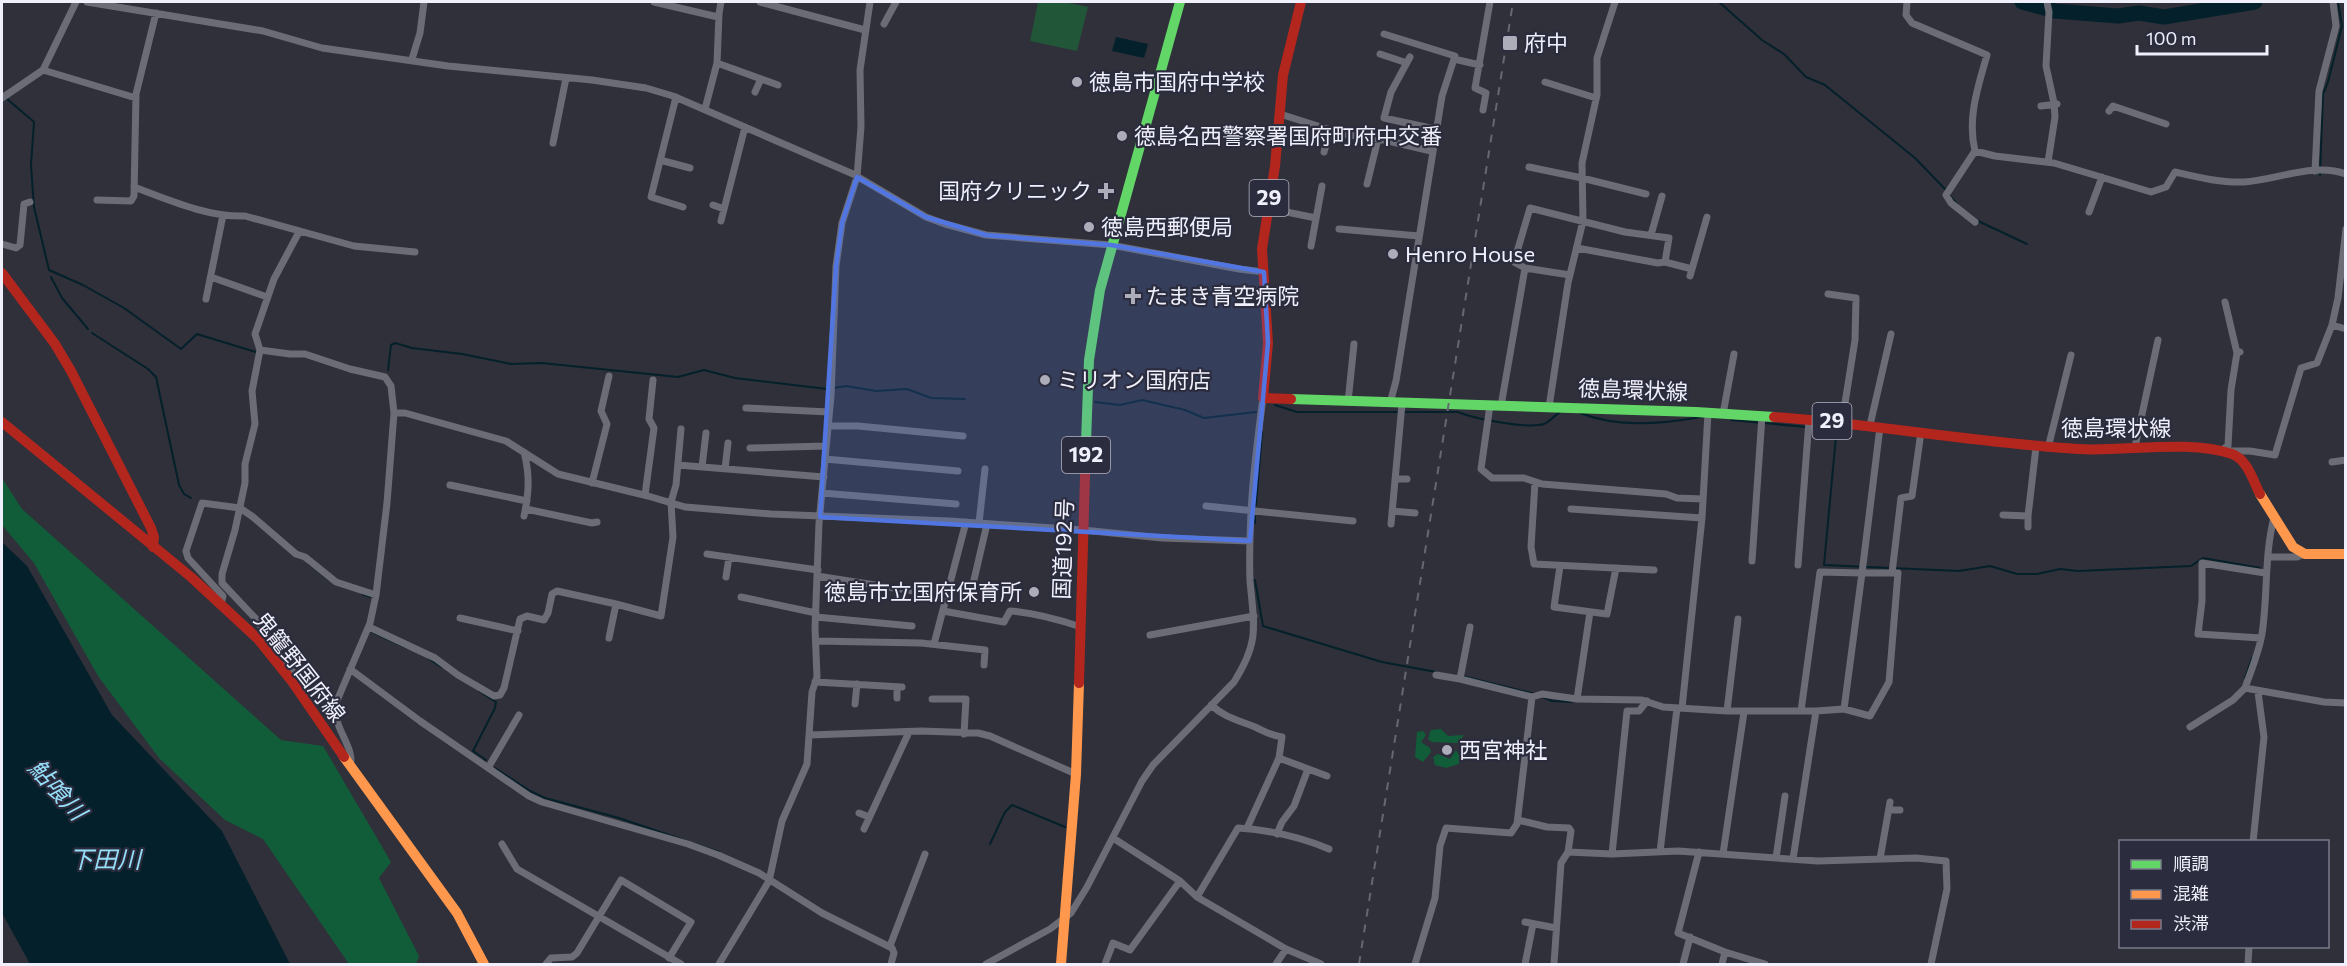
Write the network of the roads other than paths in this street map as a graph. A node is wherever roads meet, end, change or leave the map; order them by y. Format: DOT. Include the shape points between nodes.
graph roads {
  1 [pos="76,2"];
  2 [pos="87,2"];
  3 [pos="423,2"];
  4 [pos="654,2"];
  5 [pos="721,2"];
  6 [pos="760,2"];
  7 [pos="870,2"];
  8 [pos="896,2"];
  9 [pos="1180,2"];
  10 [pos="1301,2"];
  11 [pos="1490,2"];
  12 [pos="1615,2"];
  13 [pos="1907,2"];
  14 [pos="2333,2"];
  15 [pos="2049,7"];
  16 [pos="156,13"];
  17 [pos="718,17"];
  18 [pos="884,24"];
  19 [pos="865,30"];
  20 [pos="1384,34"];
  21 [pos="1455,56"];
  22 [pos="1384,57"];
  23 [pos="412,59"];
  24 [pos="717,63"];
  25 [pos="1480,65"];
  26 [pos="43,70"];
  27 [pos="566,78"];
  28 [pos="761,79"];
  29 [pos="1545,82"];
  30 [pos="778,85"];
  31 [pos="755,92"];
  32 [pos="676,97"];
  33 [pos="2,98"];
  34 [pos="136,98"];
  35 [pos="1596,98"];
  36 [pos="2056,104"];
  37 [pos="2041,106"];
  38 [pos="705,109"];
  39 [pos="1483,110"];
  40 [pos="2109,111"];
  41 [pos="1280,114"];
  42 [pos="2166,124"];
  43 [pos="745,127"];
  44 [pos="1436,129"];
  45 [pos="1330,130"];
  46 [pos="1378,139"];
  47 [pos="553,143"];
  48 [pos="1431,151"];
  49 [pos="1975,151"];
  50 [pos="1324,152"];
  51 [pos="660,160"];
  52 [pos="2048,162"];
  53 [pos="1529,167"];
  54 [pos="690,168"];
  55 [pos="2318,171"];
  56 [pos="724,172"];
  57 [pos="733,174"];
  58 [pos="2346,174"];
  59 [pos="857,177"];
  60 [pos="2102,177"];
  61 [pos="1582,178"];
  62 [pos="1367,184"];
  63 [pos="1322,186"];
  64 [pos="134,187"];
  65 [pos="1646,194"];
  66 [pos="1662,196"];
  67 [pos="97,200"];
  68 [pos="30,202"];
  69 [pos="712,205"];
  70 [pos="683,207"];
  71 [pos="1267,208"];
  72 [pos="724,209"];
  73 [pos="2089,212"];
  74 [pos="223,215"];
  75 [pos="1707,217"];
  76 [pos="1316,218"];
  77 [pos="721,221"];
  78 [pos="1583,221"];
  79 [pos="1975,222"];
  80 [pos="1696,223"];
  81 [pos="1705,225"];
  82 [pos="1339,229"];
  83 [pos="2346,229"];
  84 [pos="299,232"];
  85 [pos="1651,235"];
  86 [pos="1419,236"];
  87 [pos="2,244"];
  88 [pos="1111,245"];
  89 [pos="1311,246"];
  90 [pos="1577,248"];
  91 [pos="416,252"];
  92 [pos="1665,262"];
  93 [pos="2343,267"];
  94 [pos="1525,268"];
  95 [pos="1264,272"];
  96 [pos="2,273"];
  97 [pos="1570,275"];
  98 [pos="211,278"];
  99 [pos="1828,294"];
  100 [pos="267,297"];
  101 [pos="206,299"];
  102 [pos="2225,302"];
  103 [pos="2332,325"];
  104 [pos="2346,329"];
  105 [pos="1890,334"];
  106 [pos="2158,340"];
  107 [pos="1354,344"];
  108 [pos="260,350"];
  109 [pos="1734,354"];
  110 [pos="2071,355"];
  111 [pos="609,376"];
  112 [pos="653,380"];
  113 [pos="1263,398"];
  114 [pos="1347,402"];
  115 [pos="1390,403"];
  116 [pos="1496,405"];
  117 [pos="1549,407"];
  118 [pos="746,408"];
  119 [pos="1401,409"];
  120 [pos="829,412"];
  121 [pos="394,413"];
  122 [pos="1723,414"];
  123 [pos="1708,416"];
  124 [pos="1762,421"];
  125 [pos="2,422"];
  126 [pos="1842,422"];
  127 [pos="1809,425"];
  128 [pos="828,426"];
  129 [pos="1875,426"];
  130 [pos="681,429"];
  131 [pos="1921,432"];
  132 [pos="706,433"];
  133 [pos="963,436"];
  134 [pos="728,443"];
  135 [pos="826,446"];
  136 [pos="2042,447"];
  137 [pos="2135,447"];
  138 [pos="750,448"];
  139 [pos="2220,451"];
  140 [pos="524,452"];
  141 [pos="825,459"];
  142 [pos="2346,460"];
  143 [pos="2332,462"];
  144 [pos="678,465"];
  145 [pos="702,467"];
  146 [pos="725,469"];
  147 [pos="985,469"];
  148 [pos="958,471"];
  149 [pos="824,477"];
  150 [pos="1395,479"];
  151 [pos="1407,480"];
  152 [pos="1535,482"];
  153 [pos="592,483"];
  154 [pos="450,485"];
  155 [pos="822,493"];
  156 [pos="645,495"];
  157 [pos="1703,499"];
  158 [pos="671,502"];
  159 [pos="956,504"];
  160 [pos="1206,506"];
  161 [pos="240,508"];
  162 [pos="526,509"];
  163 [pos="1571,509"];
  164 [pos="1251,510"];
  165 [pos="1392,510"];
  166 [pos="1415,513"];
  167 [pos="2003,515"];
  168 [pos="2028,516"];
  169 [pos="820,517"];
  170 [pos="2274,517"];
  171 [pos="1702,518"];
  172 [pos="1353,521"];
  173 [pos="597,522"];
  174 [pos="966,522"];
  175 [pos="983,524"];
  176 [pos="1391,525"];
  177 [pos="2028,527"];
  178 [pos="1083,530"];
  179 [pos="1250,541"];
  180 [pos="153,547"];
  181 [pos="707,554"];
  182 [pos="2305,554"];
  183 [pos="2346,554"];
  184 [pos="729,557"];
  185 [pos="2268,558"];
  186 [pos="1752,561"];
  187 [pos="1798,565"];
  188 [pos="1560,566"];
  189 [pos="1616,568"];
  190 [pos="1654,570"];
  191 [pos="1862,570"];
  192 [pos="1893,570"];
  193 [pos="818,573"];
  194 [pos="2265,573"];
  195 [pos="726,577"];
  196 [pos="973,584"];
  197 [pos="376,595"];
  198 [pos="946,596"];
  199 [pos="741,597"];
  200 [pos="221,604"];
  201 [pos="616,604"];
  202 [pos="943,611"];
  203 [pos="1590,612"];
  204 [pos="816,615"];
  205 [pos="1254,616"];
  206 [pos="460,618"];
  207 [pos="1738,620"];
  208 [pos="912,626"];
  209 [pos="369,627"];
  210 [pos="1081,627"];
  211 [pos="1470,627"];
  212 [pos="518,631"];
  213 [pos="1150,635"];
  214 [pos="2261,638"];
  215 [pos="609,639"];
  216 [pos="816,640"];
  217 [pos="934,644"];
  218 [pos="984,665"];
  219 [pos="350,669"];
  220 [pos="1436,675"];
  221 [pos="1461,676"];
  222 [pos="815,682"];
  223 [pos="293,683"];
  224 [pos="856,684"];
  225 [pos="2245,688"];
  226 [pos="2258,692"];
  227 [pos="1536,696"];
  228 [pos="897,698"];
  229 [pos="932,699"];
  230 [pos="1577,699"];
  231 [pos="1647,701"];
  232 [pos="2346,703"];
  233 [pos="855,704"];
  234 [pos="1211,705"];
  235 [pos="1679,708"];
  236 [pos="1844,709"];
  237 [pos="1727,711"];
  238 [pos="1801,711"];
  239 [pos="1816,711"];
  240 [pos="1744,712"];
  241 [pos="519,715"];
  242 [pos="2190,726"];
  243 [pos="909,732"];
  244 [pos="964,734"];
  245 [pos="810,735"];
  246 [pos="1279,758"];
  247 [pos="350,766"];
  248 [pos="488,768"];
  249 [pos="1308,769"];
  250 [pos="1076,774"];
  251 [pos="1327,776"];
  252 [pos="1785,796"];
  253 [pos="1900,810"];
  254 [pos="859,813"];
  255 [pos="869,818"];
  256 [pos="1518,820"];
  257 [pos="1247,828"];
  258 [pos="864,829"];
  259 [pos="1277,834"];
  260 [pos="1113,838"];
  261 [pos="2253,840"];
  262 [pos="502,844"];
  263 [pos="1329,849"];
  264 [pos="1568,852"];
  265 [pos="1660,852"];
  266 [pos="1699,852"];
  267 [pos="925,854"];
  268 [pos="1612,854"];
  269 [pos="1723,854"];
  270 [pos="1776,858"];
  271 [pos="1793,859"];
  272 [pos="1880,859"];
  273 [pos="769,881"];
  274 [pos="1180,881"];
  275 [pos="1197,897"];
  276 [pos="599,918"];
  277 [pos="1065,919"];
  278 [pos="1556,928"];
  279 [pos="1690,938"];
  280 [pos="890,946"];
  281 [pos="2249,948"];
  282 [pos="1286,949"];
  283 [pos="1725,952"];
  284 [pos="669,958"];
  285 [pos="484,964"];
  286 [pos="546,964"];
  287 [pos="681,964"];
  288 [pos="719,964"];
  289 [pos="891,964"];
  290 [pos="986,964"];
  291 [pos="1061,964"];
  292 [pos="1105,964"];
  293 [pos="1276,964"];
  294 [pos="1321,964"];
  295 [pos="1415,964"];
  296 [pos="1525,964"];
  297 [pos="1554,964"];
  298 [pos="1683,964"];
  299 [pos="1722,964"];
  300 [pos="1765,964"];
  301 [pos="1931,964"];
  302 [pos="2248,964"];
  1 -- 26 [label="street"];
  2 -- 16 [label="street"];
  3 -- 23 [label="street"];
  4 -- 17 [label="street"];
  5 -- 17 [label="street"];
  6 -- 19 [label="street"];
  7 -- 19 [label="street"];
  8 -- 18 [label="street"];
  9 -- 88 [label="main road, 国道192号 / 192"];
  10 -- 41 [label="main road, 29" via="1286,59"];
  11 -- 25 [label="street"];
  12 -- 35 [label="street" via="1597,58"];
  13 -- 49 [label="street" via="1906,15 1912,23 1987,55 1971,118"];
  14 -- 55 [label="street" via="2336,26 2319,91"];
  15 -- 36 [label="street" via="2046,66"];
  16 -- 23 [label="street" via="263,31 322,48"];
  16 -- 34 [label="street"];
  17 -- 24 [label="street"];
  19 -- 59 [label="street"];
  20 -- 21 [label="street"];
  22 -- 44 [label="street" via="1408,60 1391,92 1384,118"];
  23 -- 27 [label="street"];
  24 -- 28 [label="street"];
  24 -- 38 [label="street"];
  25 -- 39 [label="street" via="1475,88 1486,93"];
  25 -- 44 [label="street" via="1454,60"];
  26 -- 33 [label="street"];
  26 -- 34 [label="street"];
  27 -- 32 [label="street" via="646,88"];
  27 -- 47 [label="street"];
  28 -- 30 [label="street"];
  28 -- 31 [label="street"];
  29 -- 35 [label="street"];
  32 -- 38 [label="street"];
  32 -- 51 [label="street"];
  34 -- 64 [label="street"];
  35 -- 61 [label="street"];
  36 -- 37 [label="street"];
  36 -- 52 [label="street"];
  38 -- 43 [label="street"];
  40 -- 42 [label="street" via="2113,106"];
  41 -- 45 [label="street"];
  41 -- 71 [label="main road, 29"];
  43 -- 57 [label="street"];
  43 -- 59 [label="street"];
  44 -- 48 [label="street"];
  45 -- 46 [label="street"];
  45 -- 50 [label="street"];
  46 -- 48 [label="street"];
  46 -- 62 [label="street"];
  48 -- 86 [label="street"];
  49 -- 52 [label="street"];
  49 -- 79 [label="street" via="1946,195"];
  51 -- 54 [label="street"];
  51 -- 70 [label="street" via="651,197"];
  52 -- 60 [label="street"];
  53 -- 61 [label="street"];
  55 -- 58 [label="street"];
  55 -- 60 [label="street" via="2244,182 2175,172 2166,188 2151,192"];
  56 -- 57 [label="street"];
  57 -- 72 [label="street"];
  59 -- 88 [label="street" via="926,217 986,236"];
  59 -- 120 [label="street" via="842,223 836,266"];
  60 -- 73 [label="street"];
  61 -- 65 [label="street"];
  61 -- 78 [label="street"];
  63 -- 76 [label="street"];
  64 -- 67 [label="street" via="131,201"];
  64 -- 74 [label="street"];
  66 -- 85 [label="street"];
  68 -- 87 [label="street" via="22,209 20,246"];
  69 -- 72 [label="street"];
  71 -- 76 [label="street"];
  71 -- 95 [label="main road, 29" via="1262,249"];
  72 -- 77 [label="street"];
  74 -- 84 [label="street" via="245,216"];
  74 -- 98 [label="street"];
  75 -- 81 [label="street"];
  76 -- 89 [label="street"];
  78 -- 85 [label="street"];
  78 -- 90 [label="street"];
  78 -- 94 [label="street" via="1530,208 1514,262"];
  80 -- 81 [label="street"];
  81 -- 92 [label="street" via="1691,272"];
  82 -- 86 [label="street"];
  83 -- 93 [label="street"];
  84 -- 91 [label="street" via="354,246"];
  84 -- 100 [label="street"];
  85 -- 92 [label="street" via="1669,238"];
  86 -- 115 [label="street"];
  88 -- 95 [label="street"];
  88 -- 178 [label="main road, 国道192号 / 192" via="1089,360"];
  90 -- 92 [label="street"];
  90 -- 97 [label="street"];
  93 -- 103 [label="street"];
  94 -- 97 [label="street"];
  94 -- 116 [label="street"];
  95 -- 113 [label="main road, 29" via="1268,343"];
  96 -- 180 [label="main road" via="71,371 151,528"];
  97 -- 117 [label="street"];
  98 -- 100 [label="street"];
  98 -- 101 [label="street"];
  99 -- 126 [label="street" via="1856,298 1855,340"];
  100 -- 108 [label="street" via="255,334"];
  102 -- 139 [label="street" via="2238,353 2231,390 2228,446"];
  103 -- 104 [label="street"];
  103 -- 139 [label="street" via="2317,363 2300,368 2275,455 2250,450"];
  105 -- 129 [label="street"];
  106 -- 137 [label="street"];
  107 -- 114 [label="street"];
  108 -- 121 [label="street" via="305,354 386,376"];
  108 -- 161 [label="street" via="252,391 255,424"];
  109 -- 122 [label="street"];
  110 -- 136 [label="street"];
  111 -- 153 [label="street" via="601,411 607,424"];
  112 -- 156 [label="street" via="649,419 654,428"];
  113 -- 114 [label="main road, 徳島環状線 / 29"];
  113 -- 164 [label="street"];
  114 -- 115 [label="main road, 徳島環状線 / 29"];
  115 -- 119 [label="main road, 徳島環状線 / 29"];
  116 -- 117 [label="main road, 徳島環状線 / 29"];
  116 -- 119 [label="main road, 徳島環状線 / 29"];
  116 -- 152 [label="street" via="1487,420 1481,469 1492,478"];
  117 -- 123 [label="main road, 徳島環状線 / 29"];
  118 -- 120 [label="street"];
  119 -- 150 [label="street" via="1402,450"];
  120 -- 128 [label="street"];
  121 -- 140 [label="street" via="482,433"];
  121 -- 197 [label="street"];
  122 -- 123 [label="main road, 徳島環状線 / 29"];
  122 -- 124 [label="main road, 徳島環状線 / 29"];
  123 -- 157 [label="street"];
  124 -- 127 [label="main road, 徳島環状線 / 29"];
  124 -- 186 [label="street"];
  125 -- 180 [label="main road, 鬼籠野国府線"];
  126 -- 127 [label="main road, 徳島環状線 / 29"];
  126 -- 129 [label="main road, 徳島環状線 / 29"];
  127 -- 187 [label="street"];
  128 -- 133 [label="street"];
  128 -- 135 [label="street"];
  129 -- 131 [label="main road, 徳島環状線 / 29"];
  129 -- 191 [label="street"];
  130 -- 144 [label="street"];
  131 -- 136 [label="main road, 徳島環状線 / 29"];
  131 -- 192 [label="street" via="1912,496 1901,498"];
  132 -- 145 [label="street"];
  134 -- 146 [label="street"];
  135 -- 138 [label="street"];
  135 -- 141 [label="street"];
  136 -- 137 [label="main road, 徳島環状線 / 29"];
  136 -- 168 [label="street"];
  137 -- 139 [label="main road, 徳島環状線 / 29"];
  139 -- 170 [label="main road, 徳島環状線 / 29" via="2244,462"];
  140 -- 153 [label="street" via="558,474"];
  140 -- 162 [label="street" via="529,473"];
  141 -- 148 [label="street"];
  141 -- 149 [label="street"];
  142 -- 143 [label="street"];
  144 -- 145 [label="street"];
  144 -- 158 [label="street"];
  145 -- 146 [label="street"];
  146 -- 149 [label="street"];
  147 -- 175 [label="street"];
  149 -- 155 [label="street"];
  150 -- 151 [label="street"];
  150 -- 165 [label="street"];
  152 -- 157 [label="street"];
  152 -- 188 [label="street" via="1531,547 1534,564"];
  153 -- 156 [label="street"];
  154 -- 162 [label="street"];
  155 -- 159 [label="street"];
  155 -- 169 [label="street"];
  156 -- 158 [label="street"];
  157 -- 171 [label="street"];
  158 -- 169 [label="street" via="713,511"];
  158 -- 201 [label="street" via="673,537 661,616"];
  160 -- 164 [label="street"];
  161 -- 197 [label="street" via="336,582"];
  161 -- 200 [label="street" via="202,503 186,551 223,597"];
  161 -- 223 [label="street" via="222,583 256,619 294,673"];
  162 -- 173 [label="street"];
  163 -- 171 [label="street"];
  164 -- 172 [label="street"];
  164 -- 179 [label="street"];
  165 -- 166 [label="street"];
  165 -- 176 [label="street"];
  167 -- 168 [label="street"];
  168 -- 177 [label="street"];
  169 -- 174 [label="street"];
  169 -- 193 [label="street"];
  170 -- 182 [label="main road, 徳島環状線 / 29" via="2288,541"];
  170 -- 185 [label="street" via="2267,544"];
  171 -- 235 [label="street"];
  174 -- 175 [label="street"];
  174 -- 198 [label="street"];
  175 -- 178 [label="street"];
  175 -- 196 [label="street"];
  178 -- 179 [label="street"];
  178 -- 210 [label="main road, 国道192号 / 192"];
  179 -- 205 [label="street"];
  180 -- 200 [label="main road, 鬼籠野国府線"];
  181 -- 184 [label="street"];
  182 -- 183 [label="main road"];
  182 -- 185 [label="street"];
  184 -- 193 [label="street"];
  184 -- 195 [label="street"];
  185 -- 194 [label="street"];
  188 -- 189 [label="street"];
  188 -- 203 [label="street" via="1554,607"];
  189 -- 190 [label="street"];
  189 -- 203 [label="street" via="1607,614"];
  191 -- 192 [label="street"];
  191 -- 236 [label="street"];
  191 -- 238 [label="street" via="1820,572"];
  192 -- 236 [label="street" via="1898,573 1889,682 1870,716"];
  193 -- 198 [label="street"];
  193 -- 204 [label="street"];
  194 -- 214 [label="street"];
  194 -- 214 [label="street" via="2202,563 2198,634"];
  197 -- 209 [label="street"];
  198 -- 202 [label="street"];
  199 -- 204 [label="street"];
  200 -- 223 [label="main road, 鬼籠野国府線" via="258,639"];
  201 -- 212 [label="street" via="557,591 552,594 544,620 527,616 520,619"];
  201 -- 215 [label="street"];
  202 -- 210 [label="street" via="1004,622 1010,611 1025,612"];
  202 -- 217 [label="street"];
  203 -- 230 [label="street"];
  204 -- 208 [label="street"];
  204 -- 216 [label="street"];
  205 -- 213 [label="street"];
  205 -- 234 [label="street" via="1254,634 1244,667"];
  206 -- 212 [label="street"];
  207 -- 237 [label="street"];
  209 -- 212 [label="street" via="435,658 494,696 501,695 504,688"];
  209 -- 219 [label="street"];
  210 -- 250 [label="main road, 国道192号 / 192"];
  211 -- 221 [label="street"];
  214 -- 225 [label="street"];
  216 -- 217 [label="street"];
  216 -- 222 [label="street"];
  217 -- 218 [label="street" via="985,650"];
  219 -- 247 [label="street" via="334,714 352,758"];
  219 -- 248 [label="street"];
  220 -- 221 [label="street"];
  221 -- 227 [label="street"];
  222 -- 224 [label="street"];
  222 -- 245 [label="street"];
  223 -- 247 [label="main road, 鬼籠野国府線"];
  224 -- 228 [label="street" via="900,687"];
  224 -- 233 [label="street"];
  225 -- 226 [label="street"];
  225 -- 242 [label="street" via="2233,700"];
  226 -- 232 [label="street"];
  226 -- 261 [label="street" via="2264,737"];
  227 -- 230 [label="street"];
  227 -- 256 [label="street"];
  229 -- 244 [label="street" via="966,699"];
  230 -- 231 [label="street"];
  231 -- 235 [label="street"];
  231 -- 268 [label="street" via="1639,711 1627,711"];
  234 -- 246 [label="street" via="1225,717 1282,737"];
  234 -- 260 [label="street" via="1142,781"];
  235 -- 237 [label="street"];
  235 -- 265 [label="street"];
  236 -- 239 [label="street"];
  237 -- 240 [label="street"];
  238 -- 239 [label="street"];
  238 -- 240 [label="street"];
  239 -- 271 [label="street"];
  240 -- 269 [label="street"];
  241 -- 248 [label="street"];
  243 -- 244 [label="street"];
  243 -- 245 [label="street"];
  243 -- 255 [label="street"];
  244 -- 250 [label="street" via="990,736"];
  245 -- 273 [label="street" via="807,764 782,821"];
  246 -- 249 [label="street"];
  246 -- 257 [label="street"];
  247 -- 285 [label="main road, 鬼籠野国府線" via="457,913"];
  248 -- 273 [label="street" via="542,802 688,844 759,873"];
  249 -- 251 [label="street"];
  249 -- 259 [label="street" via="1294,806"];
  250 -- 277 [label="main road, 国道192号 / 192"];
  252 -- 270 [label="street"];
  253 -- 272 [label="street" via="1890,806"];
  254 -- 255 [label="street"];
  255 -- 258 [label="street"];
  256 -- 264 [label="street" via="1569,828"];
  256 -- 295 [label="street" via="1511,832 1446,828 1440,846 1435,898"];
  257 -- 259 [label="street"];
  257 -- 275 [label="street" via="1238,828"];
  259 -- 263 [label="street" via="1309,840"];
  260 -- 274 [label="street"];
  260 -- 277 [label="street" via="1078,905"];
  262 -- 276 [label="street" via="517,869"];
  264 -- 268 [label="street"];
  264 -- 278 [label="street" via="1560,863"];
  265 -- 266 [label="street"];
  265 -- 268 [label="street"];
  266 -- 269 [label="street"];
  266 -- 279 [label="street" via="1678,933"];
  267 -- 280 [label="street"];
  269 -- 270 [label="street"];
  270 -- 271 [label="street"];
  271 -- 272 [label="street"];
  272 -- 301 [label="street" via="1946,861 1947,889"];
  273 -- 280 [label="street" via="822,913"];
  273 -- 288 [label="street"];
  274 -- 275 [label="street"];
  274 -- 292 [label="street" via="1130,950 1113,943"];
  275 -- 282 [label="street"];
  276 -- 284 [label="street"];
  276 -- 284 [label="street" via="621,880 691,922"];
  276 -- 286 [label="street" via="577,953 551,958"];
  277 -- 290 [label="street"];
  277 -- 291 [label="main road, 国道192号 / 192"];
  278 -- 296 [label="street" via="1529,923"];
  278 -- 297 [label="street"];
  279 -- 283 [label="street"];
  279 -- 298 [label="street"];
  280 -- 289 [label="street" via="894,952"];
  281 -- 302 [label="street"];
  282 -- 293 [label="street"];
  282 -- 294 [label="street"];
  283 -- 299 [label="street"];
  283 -- 300 [label="street"];
  284 -- 287 [label="street"];
}
